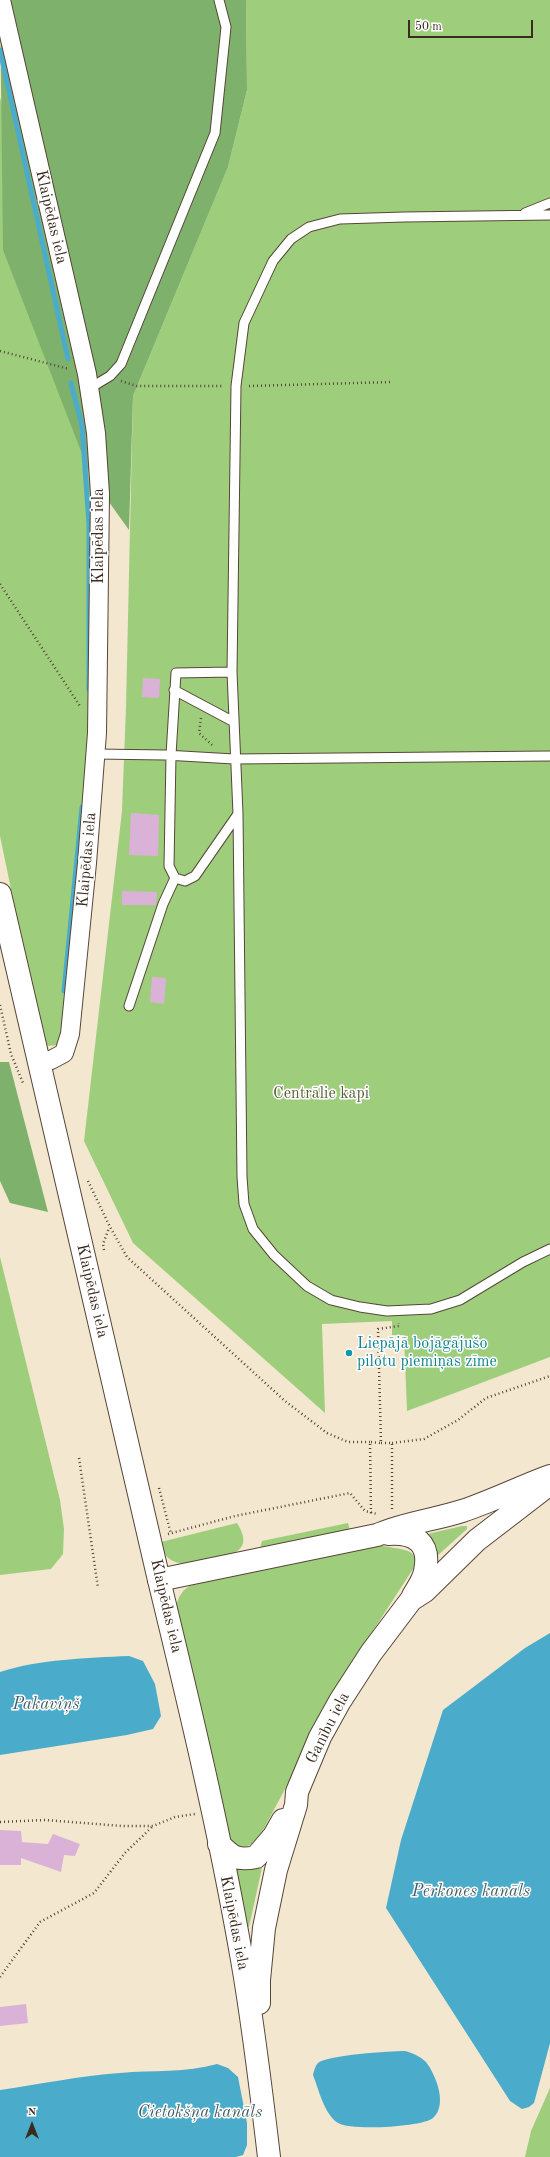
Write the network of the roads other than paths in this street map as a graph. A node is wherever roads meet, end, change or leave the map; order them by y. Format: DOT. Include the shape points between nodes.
graph roads {
  1 [pos="1,0"];
  2 [pos="219,0"];
  3 [pos="550,203"];
  4 [pos="516,216"];
  5 [pos="550,216"];
  6 [pos="88,381"];
  7 [pos="232,672"];
  8 [pos="174,690"];
  9 [pos="234,722"];
  10 [pos="96,754"];
  11 [pos="171,755"];
  12 [pos="550,756"];
  13 [pos="230,759"];
  14 [pos="238,814"];
  15 [pos="175,878"];
  16 [pos="0,894"];
  17 [pos="129,1006"];
  18 [pos="38,1060"];
  19 [pos="550,1249"];
  20 [pos="550,1476"];
  21 [pos="550,1484"];
  22 [pos="379,1525"];
  23 [pos="159,1580"];
  24 [pos="411,1600"];
  25 [pos="297,1792"];
  26 [pos="219,1844"];
  27 [pos="256,2052"];
  28 [pos="269,2157"];
  1 -- 6 [label="street, Klaipēdas iela"];
  2 -- 6 [label="lane" via="226,27 215,133 121,364 110,376"];
  3 -- 4 [label="lane"];
  4 -- 5 [label="lane"];
  4 -- 7 [label="lane" via="340,219 309,227 291,238 273,261 244,323 236,386"];
  6 -- 10 [label="street, Klaipēdas iela" via="96,433 100,494"];
  7 -- 8 [label="lane" via="176,673"];
  7 -- 9 [label="lane"];
  8 -- 9 [label="lane"];
  8 -- 11 [label="lane"];
  9 -- 13 [label="lane"];
  10 -- 11 [label="lane"];
  10 -- 18 [label="street, Klaipēdas iela" via="70,1034 64,1052 51,1060"];
  11 -- 13 [label="lane"];
  11 -- 15 [label="lane" via="169,866"];
  12 -- 13 [label="lane"];
  13 -- 14 [label="lane"];
  14 -- 15 [label="lane" via="195,876 185,881"];
  14 -- 19 [label="lane" via="244,1204 253,1229 274,1255 307,1286 331,1300 387,1311 431,1309 460,1300 523,1262"];
  15 -- 17 [label="lane" via="163,904"];
  16 -- 18 [label="main road, Klaipēdas iela"];
  18 -- 23 [label="main road, Klaipēdas iela"];
  20 -- 22 [label="main road" via="452,1514 392,1529"];
  21 -- 24 [label="main road, Ganību iela" via="478,1540 425,1591"];
  22 -- 23 [label="main road"];
  22 -- 24 [label="main road" via="418,1539 427,1552 425,1572"];
  23 -- 26 [label="main road, Klaipēdas iela"];
  24 -- 25 [label="main road, Ganību iela" via="371,1653 340,1701 320,1737"];
  25 -- 26 [label="main road" via="274,1836 256,1857 231,1856"];
  25 -- 27 [label="main road, Ganību iela" via="296,1805 276,1870 264,1928 259,1980 259,2040"];
  26 -- 27 [label="main road, Klaipēdas iela" via="241,1954"];
  27 -- 28 [label="main road, Klaipēdas iela"];
}
